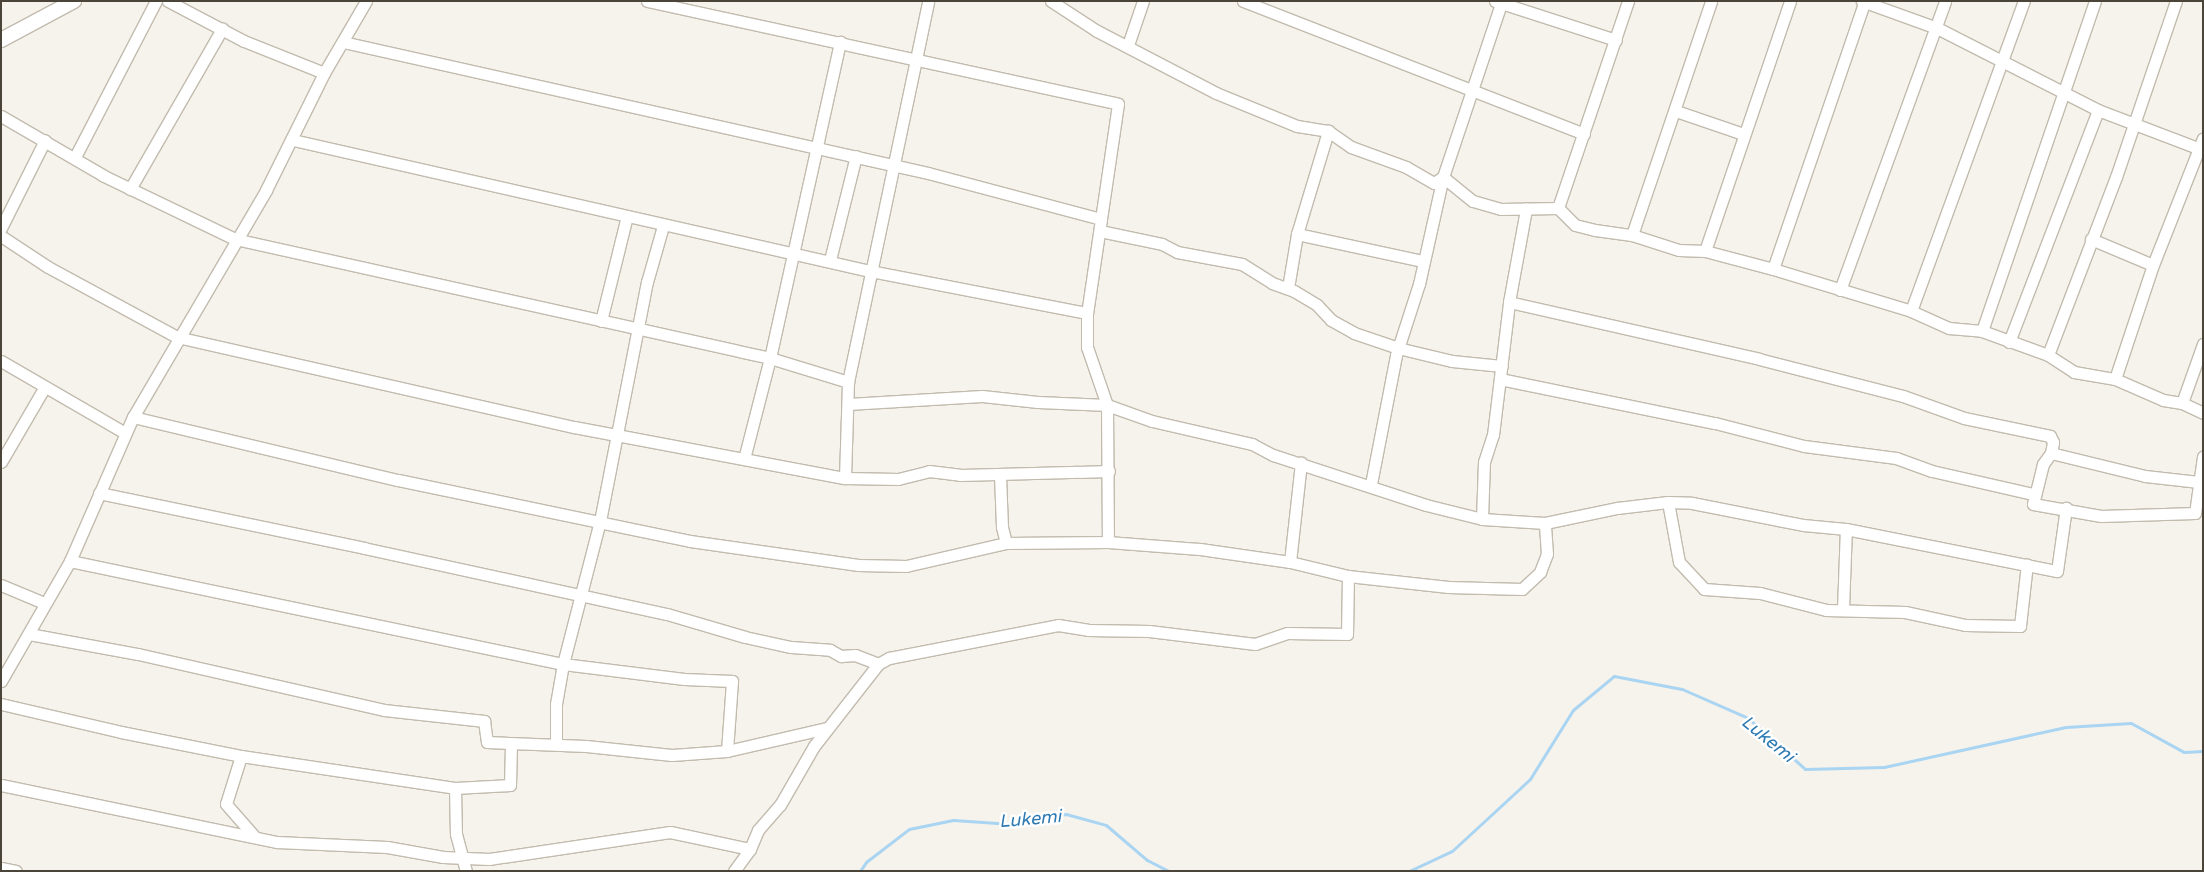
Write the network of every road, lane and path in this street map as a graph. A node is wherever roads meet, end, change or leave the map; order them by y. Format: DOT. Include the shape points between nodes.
graph roads {
  1 [pos="74,1"];
  2 [pos="156,1"];
  3 [pos="168,1"];
  4 [pos="366,1"];
  5 [pos="647,1"];
  6 [pos="928,1"];
  7 [pos="1052,1"];
  8 [pos="1143,1"];
  9 [pos="1243,1"];
  10 [pos="1628,1"];
  11 [pos="1711,1"];
  12 [pos="1790,1"];
  13 [pos="1946,1"];
  14 [pos="2024,1"];
  15 [pos="2095,1"];
  16 [pos="2176,1"];
  17 [pos="1499,2"];
  18 [pos="1864,2"];
  19 [pos="1936,28"];
  20 [pos="222,29"];
  21 [pos="1,40"];
  22 [pos="1616,40"];
  23 [pos="343,42"];
  24 [pos="840,42"];
  25 [pos="1128,45"];
  26 [pos="918,60"];
  27 [pos="2001,62"];
  28 [pos="324,73"];
  29 [pos="1469,91"];
  30 [pos="2064,94"];
  31 [pos="1676,110"];
  32 [pos="2098,110"];
  33 [pos="1,116"];
  34 [pos="2133,125"];
  35 [pos="1328,131"];
  36 [pos="1584,134"];
  37 [pos="1743,134"];
  38 [pos="44,140"];
  39 [pos="293,140"];
  40 [pos="2201,146"];
  41 [pos="818,148"];
  42 [pos="856,156"];
  43 [pos="75,157"];
  44 [pos="892,166"];
  45 [pos="1443,177"];
  46 [pos="130,189"];
  47 [pos="1558,208"];
  48 [pos="1526,209"];
  49 [pos="627,216"];
  50 [pos="1101,225"];
  51 [pos="663,226"];
  52 [pos="1,228"];
  53 [pos="1297,234"];
  54 [pos="1632,235"];
  55 [pos="1,236"];
  56 [pos="235,239"];
  57 [pos="2091,239"];
  58 [pos="1704,251"];
  59 [pos="793,253"];
  60 [pos="830,260"];
  61 [pos="1422,261"];
  62 [pos="2153,265"];
  63 [pos="1773,269"];
  64 [pos="870,271"];
  65 [pos="1288,288"];
  66 [pos="1840,290"];
  67 [pos="1509,302"];
  68 [pos="1911,311"];
  69 [pos="1087,313"];
  70 [pos="601,321"];
  71 [pos="638,330"];
  72 [pos="1982,331"];
  73 [pos="177,337"];
  74 [pos="2009,342"];
  75 [pos="2203,344"];
  76 [pos="1398,348"];
  77 [pos="2048,355"];
  78 [pos="770,358"];
  79 [pos="1,361"];
  80 [pos="1502,366"];
  81 [pos="1500,379"];
  82 [pos="2115,379"];
  83 [pos="848,382"];
  84 [pos="44,388"];
  85 [pos="2182,403"];
  86 [pos="848,404"];
  87 [pos="1107,405"];
  88 [pos="2203,413"];
  89 [pos="133,417"];
  90 [pos="125,433"];
  91 [pos="617,435"];
  92 [pos="2051,453"];
  93 [pos="2203,458"];
  94 [pos="744,459"];
  95 [pos="1,462"];
  96 [pos="1300,463"];
  97 [pos="1108,471"];
  98 [pos="1000,474"];
  99 [pos="845,478"];
  100 [pos="2199,482"];
  101 [pos="1371,484"];
  102 [pos="99,494"];
  103 [pos="2033,494"];
  104 [pos="1668,502"];
  105 [pos="2066,508"];
  106 [pos="1482,518"];
  107 [pos="600,521"];
  108 [pos="1545,523"];
  109 [pos="1846,528"];
  110 [pos="1108,542"];
  111 [pos="1006,543"];
  112 [pos="70,561"];
  113 [pos="1290,562"];
  114 [pos="2027,564"];
  115 [pos="1348,576"];
  116 [pos="1,585"];
  117 [pos="579,595"];
  118 [pos="44,603"];
  119 [pos="1843,609"];
  120 [pos="29,634"];
  121 [pos="562,664"];
  122 [pos="878,664"];
  123 [pos="1,681"];
  124 [pos="1,704"];
  125 [pos="827,728"];
  126 [pos="511,743"];
  127 [pos="556,744"];
  128 [pos="727,751"];
  129 [pos="241,756"];
  130 [pos="1,785"];
  131 [pos="455,788"];
  132 [pos="255,837"];
  133 [pos="750,850"];
  134 [pos="463,858"];
  135 [pos="1,868"];
  136 [pos="16,871"];
  137 [pos="466,871"];
  138 [pos="734,871"];
  1 -- 21 [label="street"];
  2 -- 43 [label="street"];
  3 -- 20 [label="street"];
  4 -- 23 [label="street"];
  5 -- 24 [label="street"];
  6 -- 26 [label="street"];
  7 -- 25 [label="street" via="1097,30"];
  8 -- 25 [label="street"];
  9 -- 29 [label="street"];
  10 -- 22 [label="street"];
  11 -- 31 [label="street"];
  12 -- 37 [label="street"];
  13 -- 19 [label="street"];
  14 -- 27 [label="street"];
  15 -- 30 [label="street"];
  16 -- 34 [label="street"];
  17 -- 22 [label="street"];
  17 -- 29 [label="street"];
  18 -- 19 [label="street"];
  18 -- 63 [label="street"];
  19 -- 27 [label="street"];
  19 -- 66 [label="street"];
  20 -- 28 [label="street"];
  20 -- 46 [label="street"];
  22 -- 36 [label="street"];
  23 -- 28 [label="street"];
  23 -- 41 [label="street"];
  24 -- 26 [label="street"];
  24 -- 41 [label="street"];
  25 -- 35 [label="street" via="1216,93 1297,126"];
  26 -- 44 [label="street"];
  26 -- 50 [label="street" via="1063,95 1118,104 1106,168"];
  27 -- 30 [label="street"];
  27 -- 68 [label="street"];
  28 -- 39 [label="street"];
  29 -- 36 [label="street"];
  29 -- 45 [label="street"];
  30 -- 32 [label="street"];
  30 -- 72 [label="street"];
  31 -- 37 [label="street"];
  31 -- 54 [label="street"];
  32 -- 34 [label="street"];
  32 -- 74 [label="street"];
  33 -- 38 [label="street"];
  34 -- 40 [label="street"];
  34 -- 57 [label="street"];
  35 -- 45 [label="street" via="1351,148 1406,168 1434,183"];
  35 -- 53 [label="street"];
  36 -- 47 [label="street"];
  37 -- 58 [label="street"];
  38 -- 43 [label="street"];
  38 -- 52 [label="street"];
  39 -- 49 [label="street"];
  39 -- 56 [label="street"];
  40 -- 62 [label="street"];
  41 -- 42 [label="street"];
  41 -- 59 [label="street"];
  42 -- 44 [label="street"];
  42 -- 60 [label="street"];
  43 -- 46 [label="street"];
  44 -- 50 [label="street"];
  44 -- 64 [label="street"];
  45 -- 48 [label="street" via="1473,201 1500,209"];
  45 -- 61 [label="street"];
  46 -- 56 [label="street"];
  47 -- 48 [label="street"];
  47 -- 54 [label="street" via="1575,225"];
  48 -- 67 [label="street"];
  49 -- 51 [label="street"];
  49 -- 70 [label="street"];
  50 -- 65 [label="street" via="1162,244 1177,252 1242,264 1272,283"];
  50 -- 69 [label="street"];
  51 -- 59 [label="street"];
  51 -- 71 [label="street"];
  53 -- 61 [label="street"];
  53 -- 65 [label="street"];
  54 -- 58 [label="street" via="1679,250"];
  55 -- 73 [label="street" via="48,267"];
  56 -- 70 [label="street"];
  56 -- 73 [label="street"];
  57 -- 62 [label="street"];
  57 -- 77 [label="street"];
  58 -- 63 [label="street"];
  59 -- 60 [label="street"];
  59 -- 78 [label="street"];
  60 -- 64 [label="street"];
  61 -- 76 [label="street" via="1419,284"];
  62 -- 82 [label="street"];
  63 -- 66 [label="street"];
  64 -- 69 [label="street"];
  64 -- 83 [label="street"];
  65 -- 76 [label="street" via="1354,333"];
  66 -- 68 [label="street"];
  67 -- 80 [label="street"];
  67 -- 92 [label="street" via="1768,362 1903,396 1964,418 2050,436 2053,442"];
  68 -- 72 [label="street" via="1949,328"];
  69 -- 87 [label="street" via="1087,348"];
  70 -- 71 [label="street"];
  71 -- 78 [label="street"];
  71 -- 91 [label="street"];
  72 -- 74 [label="street"];
  73 -- 89 [label="street"];
  73 -- 91 [label="street"];
  74 -- 77 [label="street"];
  75 -- 85 [label="street"];
  76 -- 80 [label="street" via="1452,361"];
  76 -- 101 [label="street"];
  77 -- 82 [label="street" via="2074,372"];
  78 -- 83 [label="street"];
  78 -- 94 [label="street"];
  79 -- 84 [label="street"];
  80 -- 81 [label="street"];
  81 -- 103 [label="street" via="1714,423 1804,446 1896,458 1932,471"];
  81 -- 106 [label="street" via="1493,436 1484,462"];
  82 -- 85 [label="street" via="2162,400"];
  83 -- 86 [label="street"];
  84 -- 90 [label="street"];
  84 -- 95 [label="street"];
  85 -- 88 [label="street"];
  86 -- 87 [label="street" via="982,396 1030,402"];
  86 -- 99 [label="street"];
  87 -- 96 [label="street" via="1152,421 1252,444"];
  87 -- 97 [label="street"];
  89 -- 90 [label="street"];
  89 -- 107 [label="street" via="369,473"];
  90 -- 102 [label="street"];
  91 -- 94 [label="street"];
  91 -- 107 [label="street"];
  92 -- 100 [label="street" via="2145,476"];
  92 -- 103 [label="street" via="2043,464"];
  93 -- 100 [label="street"];
  94 -- 99 [label="street"];
  96 -- 101 [label="street"];
  96 -- 113 [label="street"];
  97 -- 98 [label="street"];
  97 -- 110 [label="street"];
  98 -- 99 [label="street" via="929,471 898,479"];
  98 -- 111 [label="street" via="1002,527"];
  100 -- 105 [label="street" via="2195,513 2101,516"];
  101 -- 106 [label="street" via="1426,505"];
  102 -- 112 [label="street"];
  102 -- 117 [label="street"];
  103 -- 105 [label="street" via="2033,504"];
  104 -- 108 [label="street"];
  104 -- 109 [label="street" via="1692,503 1803,525"];
  104 -- 119 [label="street" via="1679,562 1704,589 1760,593 1810,607"];
  105 -- 114 [label="street" via="2057,570"];
  106 -- 108 [label="street"];
  107 -- 111 [label="street" via="756,553 858,566 906,566"];
  107 -- 117 [label="street"];
  108 -- 115 [label="street" via="1547,554 1540,572 1522,589 1448,587"];
  109 -- 114 [label="street"];
  109 -- 119 [label="street"];
  110 -- 111 [label="street"];
  110 -- 113 [label="street" via="1200,549"];
  112 -- 118 [label="street"];
  112 -- 121 [label="street"];
  113 -- 115 [label="street"];
  114 -- 119 [label="street" via="2020,626 1965,626 1905,612"];
  115 -- 122 [label="street" via="1347,634 1287,633 1255,644 1149,630 1088,630 1058,625 889,658"];
  116 -- 118 [label="street"];
  117 -- 121 [label="street"];
  117 -- 122 [label="street" via="667,614 745,637 791,647 830,650 841,656 855,655"];
  118 -- 120 [label="street"];
  120 -- 123 [label="street"];
  120 -- 126 [label="street" via="138,654 384,710 484,721 487,742"];
  121 -- 127 [label="street" via="556,704"];
  121 -- 128 [label="street" via="684,679 732,681"];
  122 -- 125 [label="street"];
  124 -- 129 [label="street"];
  125 -- 128 [label="street"];
  125 -- 133 [label="street" via="780,805 758,830"];
  126 -- 127 [label="street"];
  126 -- 131 [label="street" via="510,785"];
  127 -- 128 [label="street" via="672,755"];
  129 -- 131 [label="street"];
  129 -- 132 [label="street" via="226,804"];
  130 -- 132 [label="street"];
  131 -- 134 [label="street" via="456,834"];
  132 -- 134 [label="street" via="276,842 387,847"];
  133 -- 134 [label="street" via="670,832 551,852 489,859"];
  133 -- 138 [label="street"];
  134 -- 137 [label="street"];
  135 -- 136 [label="street"];
}
